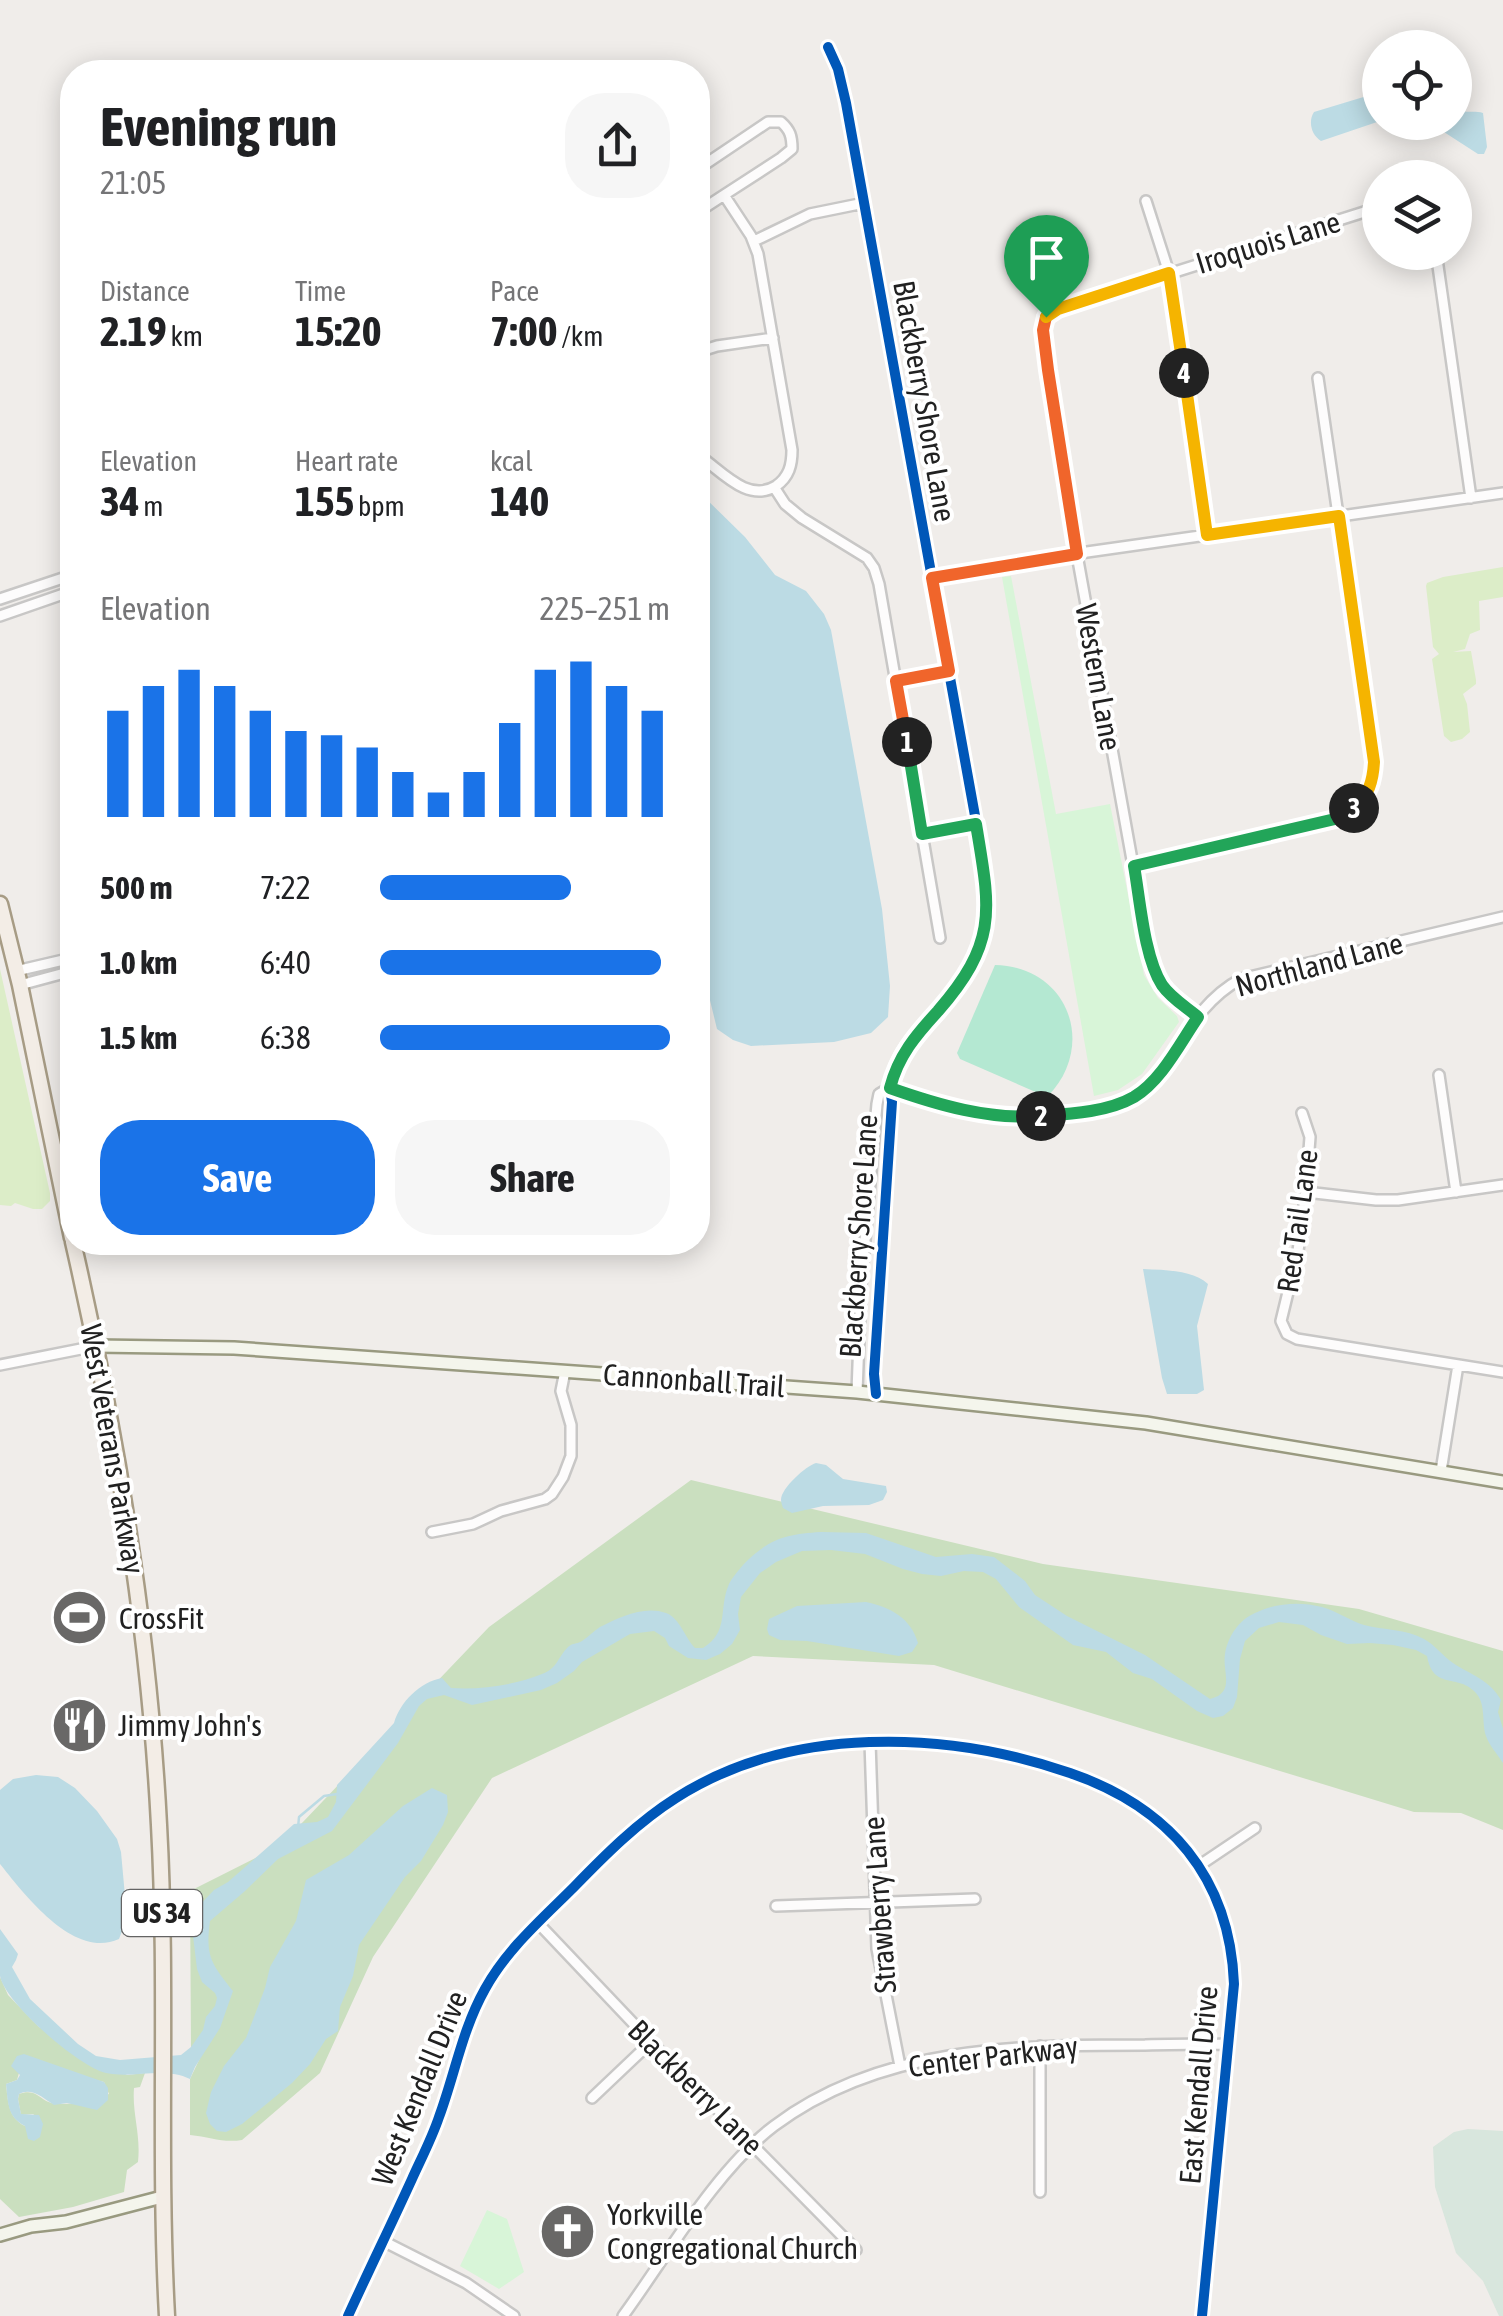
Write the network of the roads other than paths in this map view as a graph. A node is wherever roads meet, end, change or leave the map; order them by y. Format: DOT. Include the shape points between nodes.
graph roads {
  1 [pos="828,47"];
  2 [pos="710,161"];
  3 [pos="724,195"];
  4 [pos="1146,200"];
  5 [pos="864,203"];
  6 [pos="710,204"];
  7 [pos="1362,213"];
  8 [pos="754,241"];
  9 [pos="1439,270"];
  10 [pos="1169,273"];
  11 [pos="1045,318"];
  12 [pos="772,338"];
  13 [pos="710,348"];
  14 [pos="1318,378"];
  15 [pos="710,464"];
  16 [pos="774,487"];
  17 [pos="1503,494"];
  18 [pos="1472,498"];
  19 [pos="1339,516"];
  20 [pos="1207,535"];
  21 [pos="1077,554"];
  22 [pos="932,578"];
  23 [pos="60,579"];
  24 [pos="60,596"];
  25 [pos="0,599"];
  26 [pos="0,616"];
  27 [pos="949,671"];
  28 [pos="896,681"];
  29 [pos="976,824"];
  30 [pos="922,834"];
  31 [pos="1134,866"];
  32 [pos="0,904"];
  33 [pos="1503,916"];
  34 [pos="940,938"];
  35 [pos="60,962"];
  36 [pos="60,973"];
  37 [pos="18,978"];
  38 [pos="1198,1017"];
  39 [pos="1439,1076"];
  40 [pos="890,1088"];
  41 [pos="1302,1113"];
  42 [pos="60,1178"];
  43 [pos="1503,1185"];
  44 [pos="1306,1192"];
  45 [pos="1456,1192"];
  46 [pos="76,1255"];
  47 [pos="858,1286"];
  48 [pos="879,1287"];
  49 [pos="96,1346"];
  50 [pos="0,1364"];
  51 [pos="1458,1366"];
  52 [pos="565,1371"];
  53 [pos="1503,1372"];
  54 [pos="857,1392"];
  55 [pos="876,1394"];
  56 [pos="1440,1471"];
  57 [pos="1503,1482"];
  58 [pos="432,1532"];
  59 [pos="870,1742"];
  60 [pos="1255,1828"];
  61 [pos="1200,1865"];
  62 [pos="975,1899"];
  63 [pos="874,1902"];
  64 [pos="776,1906"];
  65 [pos="538,1923"];
  66 [pos="651,2042"];
  67 [pos="1228,2044"];
  68 [pos="1040,2046"];
  69 [pos="900,2066"];
  70 [pos="592,2098"];
  71 [pos="754,2145"];
  72 [pos="1040,2192"];
  73 [pos="162,2197"];
  74 [pos="0,2235"];
  75 [pos="383,2241"];
  76 [pos="856,2250"];
  77 [pos="167,2316"];
  78 [pos="348,2316"];
  79 [pos="514,2316"];
  80 [pos="623,2316"];
  81 [pos="1202,2316"];
  1 -- 5 [label="street, Blackberry Shore Lane" via="840,76"];
  2 -- 3 [label="street" via="768,122 788,128 792,149"];
  3 -- 6 [label="street"];
  3 -- 8 [label="street"];
  4 -- 10 [label="street"];
  5 -- 8 [label="street" via="810,214"];
  5 -- 22 [label="street, Blackberry Shore Lane"];
  7 -- 10 [label="street, Iroquois Lane"];
  8 -- 12 [label="street"];
  9 -- 18 [label="street"];
  10 -- 11 [label="street, Iroquois Lane"];
  10 -- 20 [label="street"];
  11 -- 21 [label="street, Western Lane"];
  12 -- 13 [label="street"];
  12 -- 16 [label="street" via="792,450 788,474"];
  14 -- 19 [label="street"];
  15 -- 16 [label="street" via="747,490"];
  16 -- 28 [label="street" via="792,510 874,568"];
  17 -- 18 [label="street"];
  18 -- 19 [label="street"];
  19 -- 20 [label="street"];
  19 -- 31 [label="street" via="1374,762 1368,792 1335,819"];
  20 -- 21 [label="street"];
  21 -- 22 [label="street"];
  21 -- 31 [label="street, Western Lane"];
  22 -- 27 [label="street, Blackberry Shore Lane"];
  23 -- 25 [label="street"];
  24 -- 26 [label="street"];
  27 -- 28 [label="street"];
  27 -- 29 [label="street, Blackberry Shore Lane"];
  28 -- 30 [label="street"];
  29 -- 30 [label="street"];
  29 -- 40 [label="street, Blackberry Shore Lane" via="987,890 979,947 969,971 904,1051"];
  30 -- 34 [label="street"];
  31 -- 38 [label="street, Western Lane" via="1154,970 1168,993"];
  32 -- 37 [label="main road, West Veterans Parkway / US 34"];
  33 -- 38 [label="street, Northland Lane" via="1241,979"];
  35 -- 37 [label="street"];
  36 -- 37 [label="street"];
  37 -- 42 [label="main road, West Veterans Parkway / US 34"];
  38 -- 40 [label="street, Northland Lane" via="1156,1078 1135,1096 1106,1106 1028,1117 986,1114"];
  39 -- 45 [label="street"];
  40 -- 47 [label="street, Blackberry Shore Lane" via="878,1094"];
  40 -- 48 [label="street, Blackberry Shore Lane"];
  41 -- 44 [label="street, Red Tail Lane" via="1310,1137"];
  43 -- 45 [label="street"];
  44 -- 45 [label="street" via="1376,1200"];
  44 -- 51 [label="street, Red Tail Lane" via="1281,1321 1291,1338"];
  46 -- 49 [label="main road, West Veterans Parkway / US 34"];
  47 -- 48 [label="street"];
  47 -- 54 [label="street, Blackberry Shore Lane"];
  48 -- 55 [label="street, Blackberry Shore Lane"];
  49 -- 50 [label="street, Cannonball Trail"];
  49 -- 52 [label="main road, Cannonball Trail" via="234,1348"];
  49 -- 73 [label="main road, West Veterans Parkway / US 34" via="123,1484 159,1820"];
  51 -- 53 [label="street"];
  51 -- 56 [label="street"];
  52 -- 54 [label="main road, Cannonball Trail"];
  52 -- 58 [label="street" via="561,1391 571,1425 570,1456 552,1494"];
  54 -- 55 [label="main road, Cannonball Trail"];
  55 -- 56 [label="main road, Cannonball Trail" via="1146,1423"];
  56 -- 57 [label="main road, Cannonball Trail"];
  59 -- 61 [label="street, West Kendall Drive" via="968,1749 1090,1780 1142,1807"];
  59 -- 63 [label="street, Strawberry Lane"];
  59 -- 65 [label="street, West Kendall Drive" via="782,1752 703,1782 649,1816"];
  60 -- 61 [label="street"];
  61 -- 67 [label="street, East Kendall Drive" via="1222,1914 1233,1962"];
  62 -- 63 [label="street"];
  63 -- 64 [label="street"];
  63 -- 69 [label="street, Strawberry Lane"];
  65 -- 66 [label="street, Blackberry Lane"];
  65 -- 75 [label="street, West Kendall Drive" via="506,1958 469,2020 440,2116"];
  66 -- 70 [label="street"];
  66 -- 71 [label="street, Blackberry Lane"];
  67 -- 68 [label="street, Center Parkway"];
  67 -- 81 [label="street, East Kendall Drive"];
  68 -- 69 [label="street, Center Parkway"];
  68 -- 72 [label="street"];
  69 -- 71 [label="street, Center Parkway" via="798,2110"];
  71 -- 76 [label="street, Blackberry Lane"];
  71 -- 80 [label="street, Center Parkway" via="699,2208"];
  73 -- 74 [label="main road"];
  73 -- 77 [label="main road, West Veterans Parkway / US 34"];
  75 -- 78 [label="street, West Kendall Drive"];
  75 -- 79 [label="street"];
}
